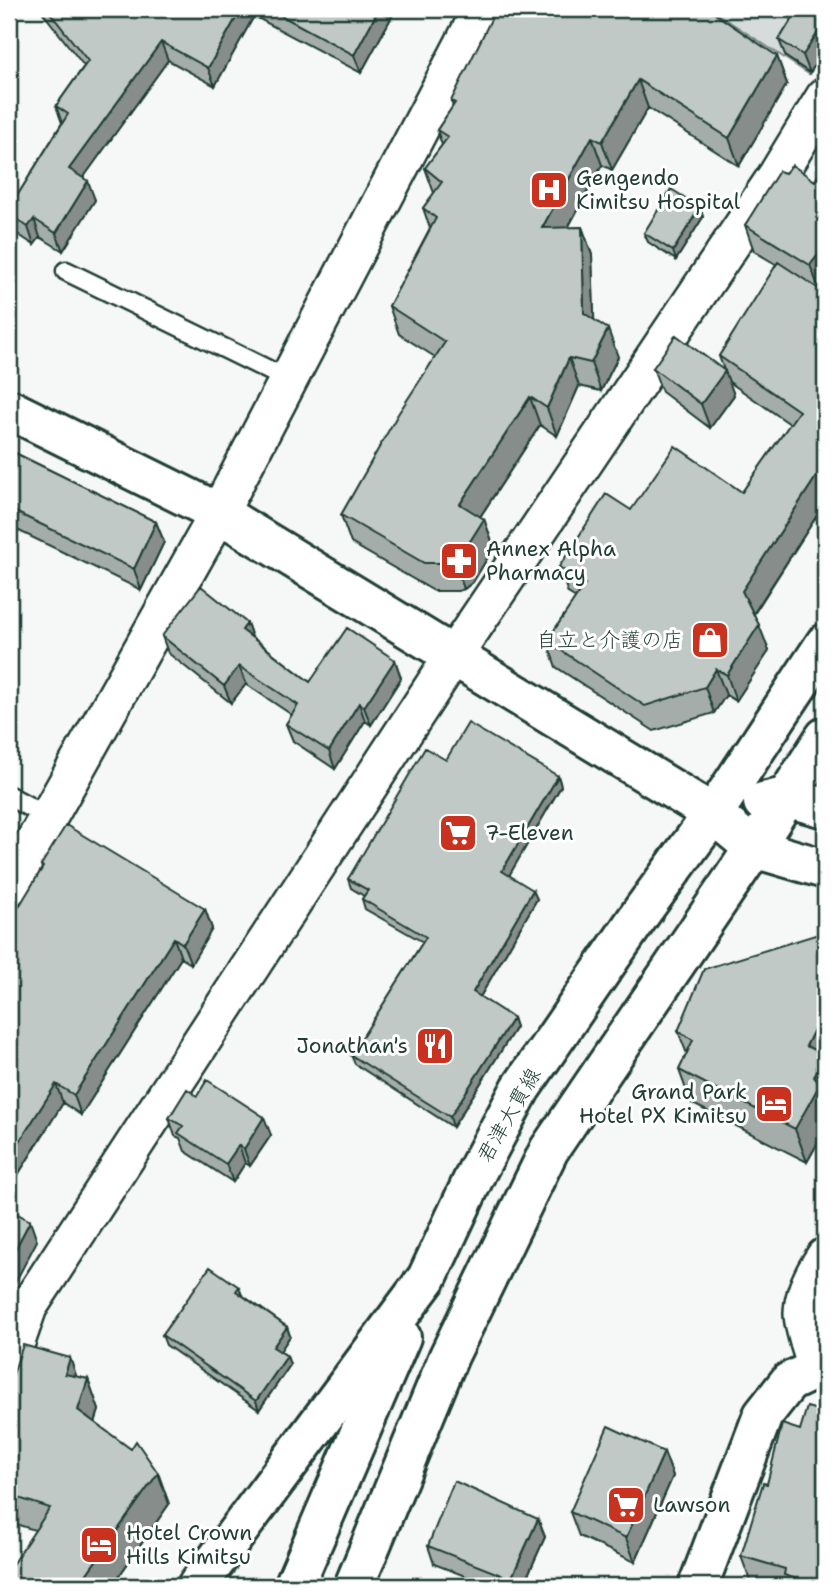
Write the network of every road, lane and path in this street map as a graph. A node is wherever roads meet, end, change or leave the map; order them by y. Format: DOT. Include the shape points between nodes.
graph roads {
  1 [pos="482,9"];
  2 [pos="825,97"];
  3 [pos="66,271"];
  4 [pos="289,380"];
  5 [pos="9,409"];
  6 [pos="219,513"];
  7 [pos="825,644"];
  8 [pos="454,655"];
  9 [pos="825,737"];
  10 [pos="9,796"];
  11 [pos="785,797"];
  12 [pos="825,808"];
  13 [pos="713,814"];
  14 [pos="48,817"];
  15 [pos="754,848"];
  16 [pos="825,869"];
  17 [pos="9,887"];
  18 [pos="825,1257"];
  19 [pos="427,1278"];
  20 [pos="9,1362"];
  21 [pos="821,1367"];
  22 [pos="197,1586"];
  23 [pos="294,1586"];
  24 [pos="354,1586"];
  25 [pos="698,1586"];
  1 -- 4 [label="street"];
  2 -- 8 [label="street"];
  3 -- 4 [label="lane"];
  4 -- 6 [label="street"];
  5 -- 6 [label="main road"];
  6 -- 8 [label="main road"];
  6 -- 14 [label="street"];
  7 -- 13 [label="main road, 君津大貫線"];
  8 -- 13 [label="main road"];
  8 -- 20 [label="street" via="28,1307"];
  9 -- 11 [label="main road"];
  10 -- 14 [label="lane"];
  11 -- 12 [label="main road"];
  11 -- 13 [label="main road"];
  11 -- 15 [label="main road"];
  13 -- 15 [label="main road"];
  13 -- 19 [label="main road, 君津大貫線" via="521,1088"];
  14 -- 17 [label="street"];
  15 -- 16 [label="main road"];
  15 -- 24 [label="main road" via="549,1150 449,1356"];
  18 -- 21 [label="street" via="803,1314"];
  19 -- 22 [label="main road, 君津大貫線"];
  19 -- 23 [label="main road"];
  21 -- 25 [label="main road" via="789,1382 763,1415"];
}
